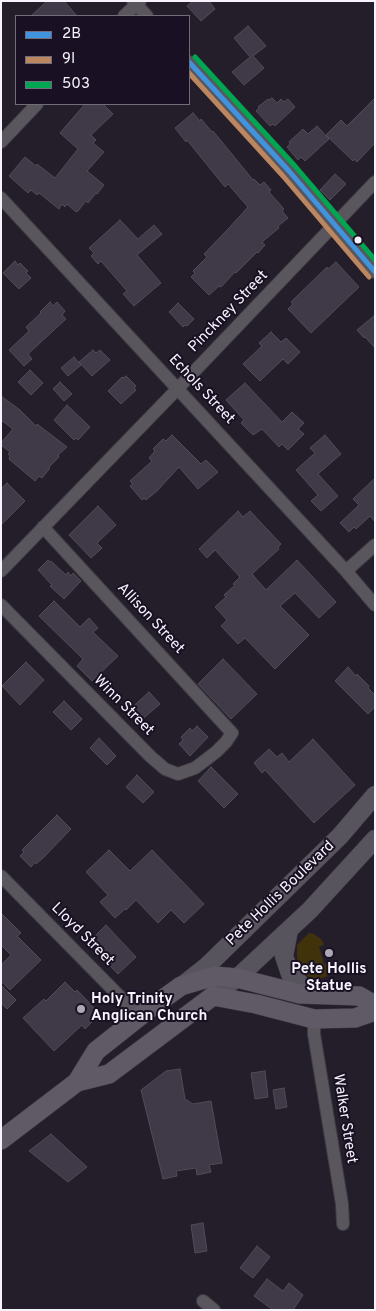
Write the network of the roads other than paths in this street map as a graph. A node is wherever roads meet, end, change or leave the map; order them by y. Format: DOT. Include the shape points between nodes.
graph roads {
  1 [pos="136,2"];
  2 [pos="125,15"];
  3 [pos="146,15"];
  4 [pos="190,63"];
  5 [pos="36,105"];
  6 [pos="1,142"];
  7 [pos="375,182"];
  8 [pos="1,198"];
  9 [pos="335,225"];
  10 [pos="375,272"];
  11 [pos="178,389"];
  12 [pos="43,527"];
  13 [pos="375,545"];
  14 [pos="1,571"];
  15 [pos="346,571"];
  16 [pos="1,605"];
  17 [pos="375,605"];
  18 [pos="232,733"];
  19 [pos="375,795"];
  20 [pos="375,839"];
  21 [pos="1,876"];
  22 [pos="289,930"];
  23 [pos="237,978"];
  24 [pos="181,986"];
  25 [pos="324,994"];
  26 [pos="213,996"];
  27 [pos="375,1005"];
  28 [pos="375,1011"];
  29 [pos="140,1017"];
  30 [pos="314,1019"];
  31 [pos="77,1082"];
  32 [pos="1,1140"];
  33 [pos="343,1224"];
  34 [pos="203,1301"];
  35 [pos="214,1310"];
  1 -- 2 [label="street"];
  1 -- 3 [label="street"];
  4 -- 9 [label="street"];
  5 -- 6 [label="street"];
  7 -- 9 [label="street, Pinckney Street"];
  8 -- 11 [label="street, Echols Street"];
  9 -- 10 [label="street"];
  9 -- 11 [label="street, Pinckney Street"];
  11 -- 12 [label="street, Pinckney Street"];
  11 -- 15 [label="street, Echols Street"];
  12 -- 14 [label="street, Pinckney Street"];
  12 -- 18 [label="street, Allison Street"];
  13 -- 15 [label="street"];
  15 -- 17 [label="street, Echols Street"];
  16 -- 18 [label="street, Winn Street" via="165,769 178,774 195,768 216,752"];
  19 -- 24 [label="main road, Pete Hollis Boulevard" via="340,836 207,966"];
  20 -- 22 [label="main road, Pete Hollis Boulevard"];
  21 -- 29 [label="street, Lloyd Street"];
  22 -- 23 [label="main road, Pete Hollis Boulevard"];
  22 -- 25 [label="main road" via="284,956 290,974 303,986"];
  23 -- 24 [label="main road" via="215,976"];
  23 -- 25 [label="main road" via="300,994"];
  23 -- 26 [label="main road, Pete Hollis Boulevard"];
  24 -- 29 [label="main road"];
  25 -- 27 [label="main road" via="359,996"];
  26 -- 30 [label="main road"];
  26 -- 31 [label="main road" via="110,1074"];
  28 -- 30 [label="main road" via="356,1018"];
  29 -- 31 [label="main road" via="96,1051"];
  30 -- 33 [label="street, Walker Street"];
  31 -- 32 [label="main road"];
  34 -- 35 [label="street"];
}
